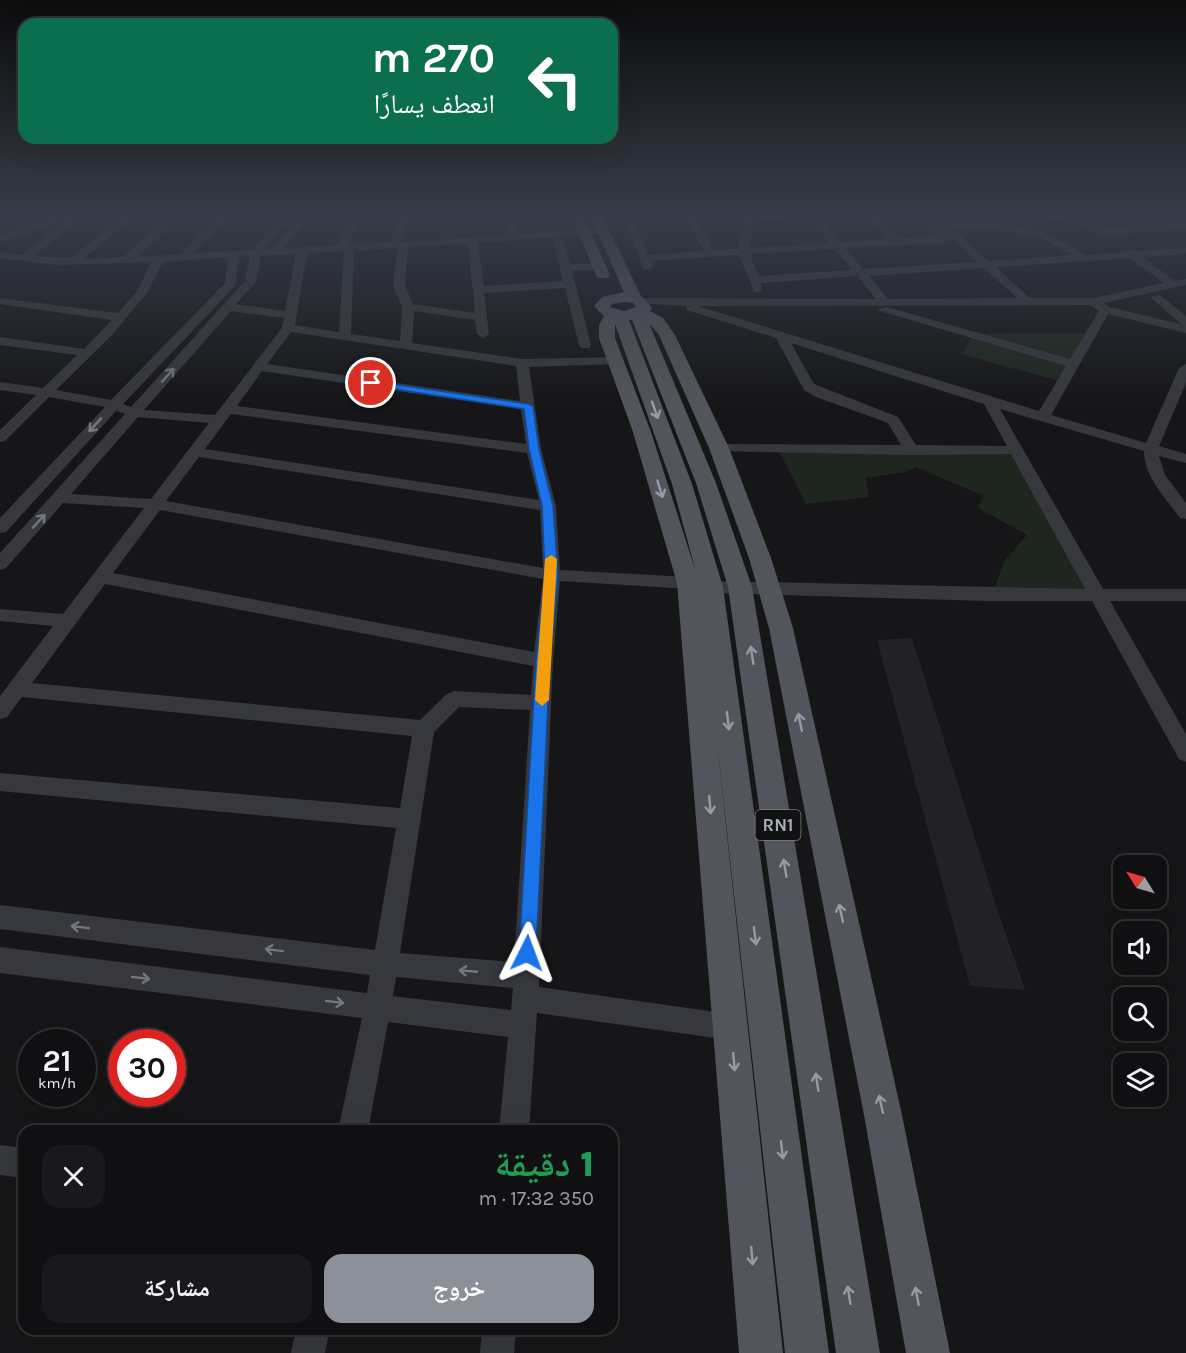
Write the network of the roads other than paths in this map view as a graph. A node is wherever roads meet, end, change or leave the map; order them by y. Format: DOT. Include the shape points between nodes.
graph roads {
  1 [pos="149,278"];
  2 [pos="232,278"];
  3 [pos="251,278"];
  4 [pos="297,278"];
  5 [pos="345,278"];
  6 [pos="399,278"];
  7 [pos="477,278"];
  8 [pos="569,278"];
  9 [pos="606,278"];
  10 [pos="615,278"];
  11 [pos="787,278"];
  12 [pos="863,278"];
  13 [pos="987,278"];
  14 [pos="1002,278"];
  15 [pos="1164,278"];
  16 [pos="754,280"];
  17 [pos="1186,282"];
  18 [pos="570,284"];
  19 [pos="1172,284"];
  20 [pos="478,290"];
  21 [pos="1186,291"];
  22 [pos="1156,297"];
  23 [pos="0,301"];
  24 [pos="763,302"];
  25 [pos="1014,302"];
  26 [pos="1028,302"];
  27 [pos="690,306"];
  28 [pos="884,306"];
  29 [pos="1100,306"];
  30 [pos="229,307"];
  31 [pos="408,307"];
  32 [pos="623,311"];
  33 [pos="120,317"];
  34 [pos="481,317"];
  35 [pos="290,322"];
  36 [pos="1186,322"];
  37 [pos="1186,329"];
  38 [pos="483,334"];
  39 [pos="780,335"];
  40 [pos="345,336"];
  41 [pos="0,341"];
  42 [pos="406,345"];
  43 [pos="585,345"];
  44 [pos="87,353"];
  45 [pos="616,360"];
  46 [pos="522,363"];
  47 [pos="1073,364"];
  48 [pos="259,367"];
  49 [pos="1186,368"];
  50 [pos="0,386"];
  51 [pos="1182,392"];
  52 [pos="46,394"];
  53 [pos="989,401"];
  54 [pos="114,405"];
  55 [pos="528,406"];
  56 [pos="134,413"];
  57 [pos="223,414"];
  58 [pos="1043,417"];
  59 [pos="692,418"];
  60 [pos="0,438"];
  61 [pos="718,448"];
  62 [pos="1151,448"];
  63 [pos="534,449"];
  64 [pos="1014,450"];
  65 [pos="912,451"];
  66 [pos="195,452"];
  67 [pos="1186,459"];
  68 [pos="60,498"];
  69 [pos="155,504"];
  70 [pos="548,506"];
  71 [pos="1186,514"];
  72 [pos="0,528"];
  73 [pos="0,564"];
  74 [pos="552,575"];
  75 [pos="101,577"];
  76 [pos="699,585"];
  77 [pos="740,587"];
  78 [pos="770,587"];
  79 [pos="1097,593"];
  80 [pos="1186,595"];
  81 [pos="0,615"];
  82 [pos="68,621"];
  83 [pos="543,661"];
  84 [pos="17,689"];
  85 [pos="542,703"];
  86 [pos="0,711"];
  87 [pos="424,729"];
  88 [pos="1186,753"];
  89 [pos="0,782"];
  90 [pos="410,819"];
  91 [pos="0,917"];
  92 [pos="0,960"];
  93 [pos="386,964"];
  94 [pos="525,987"];
  95 [pos="378,1007"];
  96 [pos="522,1024"];
  97 [pos="730,1027"];
  98 [pos="354,1125"];
  99 [pos="514,1125"];
  100 [pos="0,1160"];
  101 [pos="18,1162"];
  102 [pos="312,1335"];
  103 [pos="498,1335"];
  104 [pos="308,1353"];
  105 [pos="497,1353"];
  106 [pos="761,1353"];
  107 [pos="807,1353"];
  108 [pos="858,1353"];
  109 [pos="928,1353"];
  1 -- 33 [label="street"];
  2 -- 54 [label="street" via="231,284"];
  3 -- 30 [label="street"];
  4 -- 35 [label="street"];
  5 -- 40 [label="street"];
  6 -- 31 [label="street"];
  7 -- 20 [label="street"];
  8 -- 18 [label="street"];
  9 -- 32 [label="main road, RN1"];
  10 -- 32 [label="main road, RN1"];
  11 -- 16 [label="street"];
  12 -- 28 [label="street"];
  13 -- 25 [label="street"];
  14 -- 26 [label="street"];
  15 -- 19 [label="street"];
  16 -- 24 [label="street"];
  17 -- 19 [label="street"];
  18 -- 20 [label="street"];
  18 -- 32 [label="street"];
  19 -- 29 [label="street"];
  20 -- 34 [label="street"];
  21 -- 22 [label="street"];
  22 -- 29 [label="street"];
  22 -- 36 [label="street"];
  23 -- 33 [label="street"];
  24 -- 27 [label="street"];
  24 -- 28 [label="street"];
  25 -- 26 [label="street"];
  25 -- 28 [label="street"];
  26 -- 29 [label="street"];
  27 -- 28 [label="street"];
  27 -- 32 [label="street"];
  27 -- 39 [label="street"];
  28 -- 29 [label="street"];
  28 -- 47 [label="street"];
  29 -- 37 [label="street"];
  29 -- 47 [label="street"];
  30 -- 35 [label="street"];
  56 -- 30 [label="street, one-way"];
  31 -- 34 [label="street"];
  31 -- 42 [label="street"];
  32 -- 43 [label="street"];
  32 -- 45 [label="main road" via="608,338"];
  32 -- 59 [label="main road, RN1"];
  32 -- 76 [label="main road, RN1, one-way" via="703,551"];
  33 -- 44 [label="street"];
  34 -- 38 [label="street"];
  35 -- 40 [label="street"];
  35 -- 48 [label="street"];
  39 -- 53 [label="street"];
  39 -- 65 [label="street" via="809,387 893,420"];
  40 -- 42 [label="street"];
  41 -- 44 [label="street"];
  42 -- 46 [label="street"];
  44 -- 52 [label="street"];
  45 -- 46 [label="street"];
  45 -- 76 [label="main road, one-way"];
  46 -- 55 [label="street"];
  47 -- 58 [label="street"];
  48 -- 55 [label="street"];
  48 -- 57 [label="street"];
  49 -- 51 [label="street"];
  50 -- 52 [label="street"];
  51 -- 62 [label="street"];
  52 -- 54 [label="street"];
  52 -- 60 [label="street"];
  53 -- 58 [label="street"];
  53 -- 64 [label="street"];
  54 -- 56 [label="street"];
  54 -- 72 [label="street, one-way"];
  55 -- 63 [label="street"];
  56 -- 57 [label="street"];
  56 -- 68 [label="street"];
  57 -- 63 [label="street"];
  57 -- 66 [label="street"];
  58 -- 62 [label="street"];
  59 -- 61 [label="main road"];
  59 -- 77 [label="main road, RN1"];
  61 -- 65 [label="street"];
  61 -- 78 [label="main road"];
  62 -- 67 [label="street"];
  62 -- 71 [label="street" via="1152,466"];
  63 -- 70 [label="street"];
  64 -- 65 [label="street"];
  64 -- 79 [label="street"];
  66 -- 69 [label="street"];
  66 -- 70 [label="street"];
  68 -- 69 [label="street"];
  73 -- 68 [label="street, one-way"];
  69 -- 74 [label="street"];
  69 -- 75 [label="street"];
  70 -- 74 [label="street"];
  74 -- 76 [label="street"];
  74 -- 83 [label="street"];
  75 -- 82 [label="street"];
  75 -- 83 [label="street"];
  76 -- 77 [label="street"];
  76 -- 97 [label="main road, one-way"];
  76 -- 107 [label="main road, RN1, one-way"];
  77 -- 78 [label="street"];
  108 -- 77 [label="main road, RN1, one-way"];
  78 -- 79 [label="street" via="988,595"];
  109 -- 78 [label="main road, one-way" via="878,1092"];
  79 -- 80 [label="street"];
  79 -- 88 [label="street"];
  81 -- 82 [label="street"];
  82 -- 84 [label="street"];
  83 -- 85 [label="street"];
  84 -- 86 [label="street"];
  84 -- 87 [label="street"];
  85 -- 87 [label="street" via="454,699"];
  85 -- 94 [label="street"];
  87 -- 90 [label="street"];
  89 -- 90 [label="street"];
  90 -- 93 [label="street"];
  93 -- 91 [label="street, one-way"];
  92 -- 95 [label="street, one-way"];
  94 -- 93 [label="street, one-way"];
  93 -- 95 [label="street"];
  94 -- 96 [label="street"];
  94 -- 97 [label="street"];
  95 -- 96 [label="street"];
  95 -- 98 [label="street"];
  96 -- 99 [label="street"];
  97 -- 106 [label="main road, one-way"];
  100 -- 101 [label="street"];
  102 -- 104 [label="street"];
  103 -- 105 [label="street"];
}
